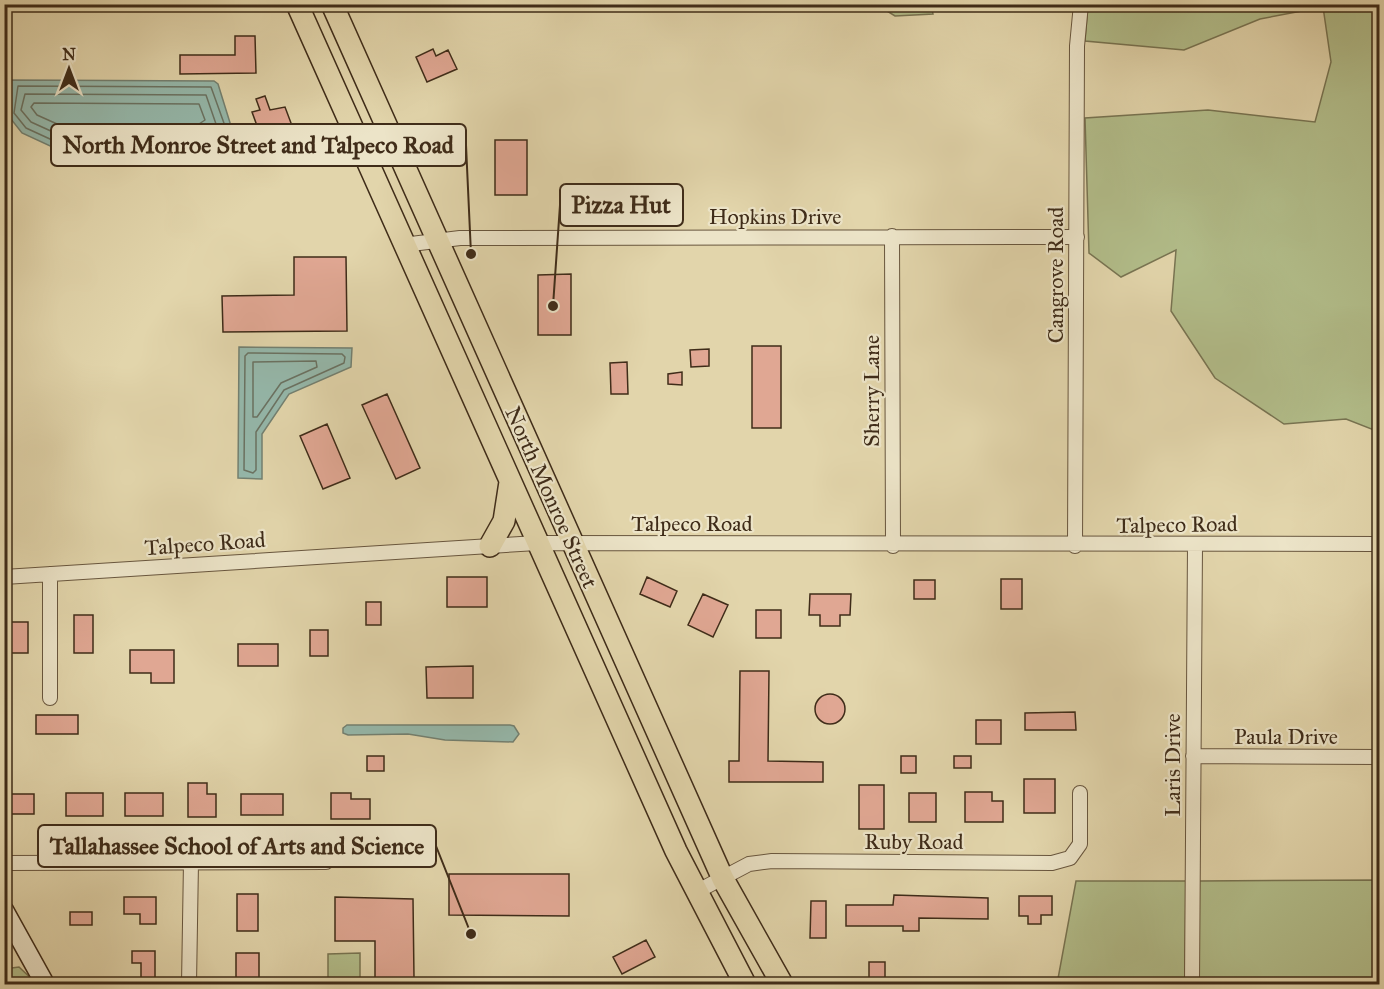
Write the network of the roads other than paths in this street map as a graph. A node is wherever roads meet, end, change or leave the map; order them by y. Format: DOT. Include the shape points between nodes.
graph roads {
  1 [pos="297,4"];
  2 [pos="332,4"];
  3 [pos="1082,4"];
  4 [pos="373,96"];
  5 [pos="344,110"];
  6 [pos="892,236"];
  7 [pos="1077,237"];
  8 [pos="438,241"];
  9 [pos="403,245"];
  10 [pos="510,482"];
  11 [pos="537,543"];
  12 [pos="573,544"];
  13 [pos="1380,544"];
  14 [pos="1195,545"];
  15 [pos="490,546"];
  16 [pos="893,546"];
  17 [pos="1076,546"];
  18 [pos="50,574"];
  19 [pos="4,577"];
  20 [pos="50,698"];
  21 [pos="1193,756"];
  22 [pos="1380,757"];
  23 [pos="1080,793"];
  24 [pos="191,862"];
  25 [pos="326,862"];
  26 [pos="4,863"];
  27 [pos="723,879"];
  28 [pos="696,892"];
  29 [pos="4,910"];
  30 [pos="45,984"];
  31 [pos="189,984"];
  32 [pos="745,984"];
  33 [pos="782,984"];
  34 [pos="1191,984"];
  1 -- 5 [label="highway, North Monroe Street"];
  2 -- 4 [label="highway, North Monroe Street"];
  3 -- 7 [label="street, Cangrove Road" via="1077,46"];
  4 -- 5 [label="highway"];
  4 -- 8 [label="highway, North Monroe Street"];
  5 -- 9 [label="highway, North Monroe Street"];
  6 -- 7 [label="street, Hopkins Drive"];
  6 -- 8 [label="street, Hopkins Drive"];
  6 -- 16 [label="street, Sherry Lane"];
  7 -- 17 [label="street, Cangrove Road"];
  8 -- 9 [label="street, Hopkins Drive"];
  8 -- 12 [label="highway, North Monroe Street"];
  9 -- 10 [label="highway, North Monroe Street"];
  10 -- 11 [label="highway, North Monroe Street"];
  10 -- 15 [label="highway" via="504,522"];
  11 -- 12 [label="street, Talpeco Road"];
  11 -- 15 [label="street, Talpeco Road"];
  11 -- 28 [label="highway, North Monroe Street"];
  12 -- 16 [label="street, Talpeco Road"];
  12 -- 27 [label="highway, North Monroe Street"];
  13 -- 14 [label="street, Talpeco Road"];
  14 -- 17 [label="street, Talpeco Road"];
  14 -- 21 [label="street, Laris Drive"];
  15 -- 18 [label="street, Talpeco Road"];
  16 -- 17 [label="street, Talpeco Road"];
  18 -- 19 [label="street, Talpeco Road"];
  18 -- 20 [label="street"];
  21 -- 22 [label="street, Paula Drive"];
  21 -- 34 [label="street, Laris Drive"];
  23 -- 27 [label="street, Ruby Road" via="1080,844 1070,858 1053,863 772,861 749,864"];
  24 -- 25 [label="street"];
  24 -- 26 [label="street"];
  24 -- 31 [label="street"];
  27 -- 28 [label="street, Ruby Road"];
  27 -- 33 [label="highway, North Monroe Street"];
  28 -- 32 [label="highway, North Monroe Street"];
  29 -- 30 [label="main road"];
}
